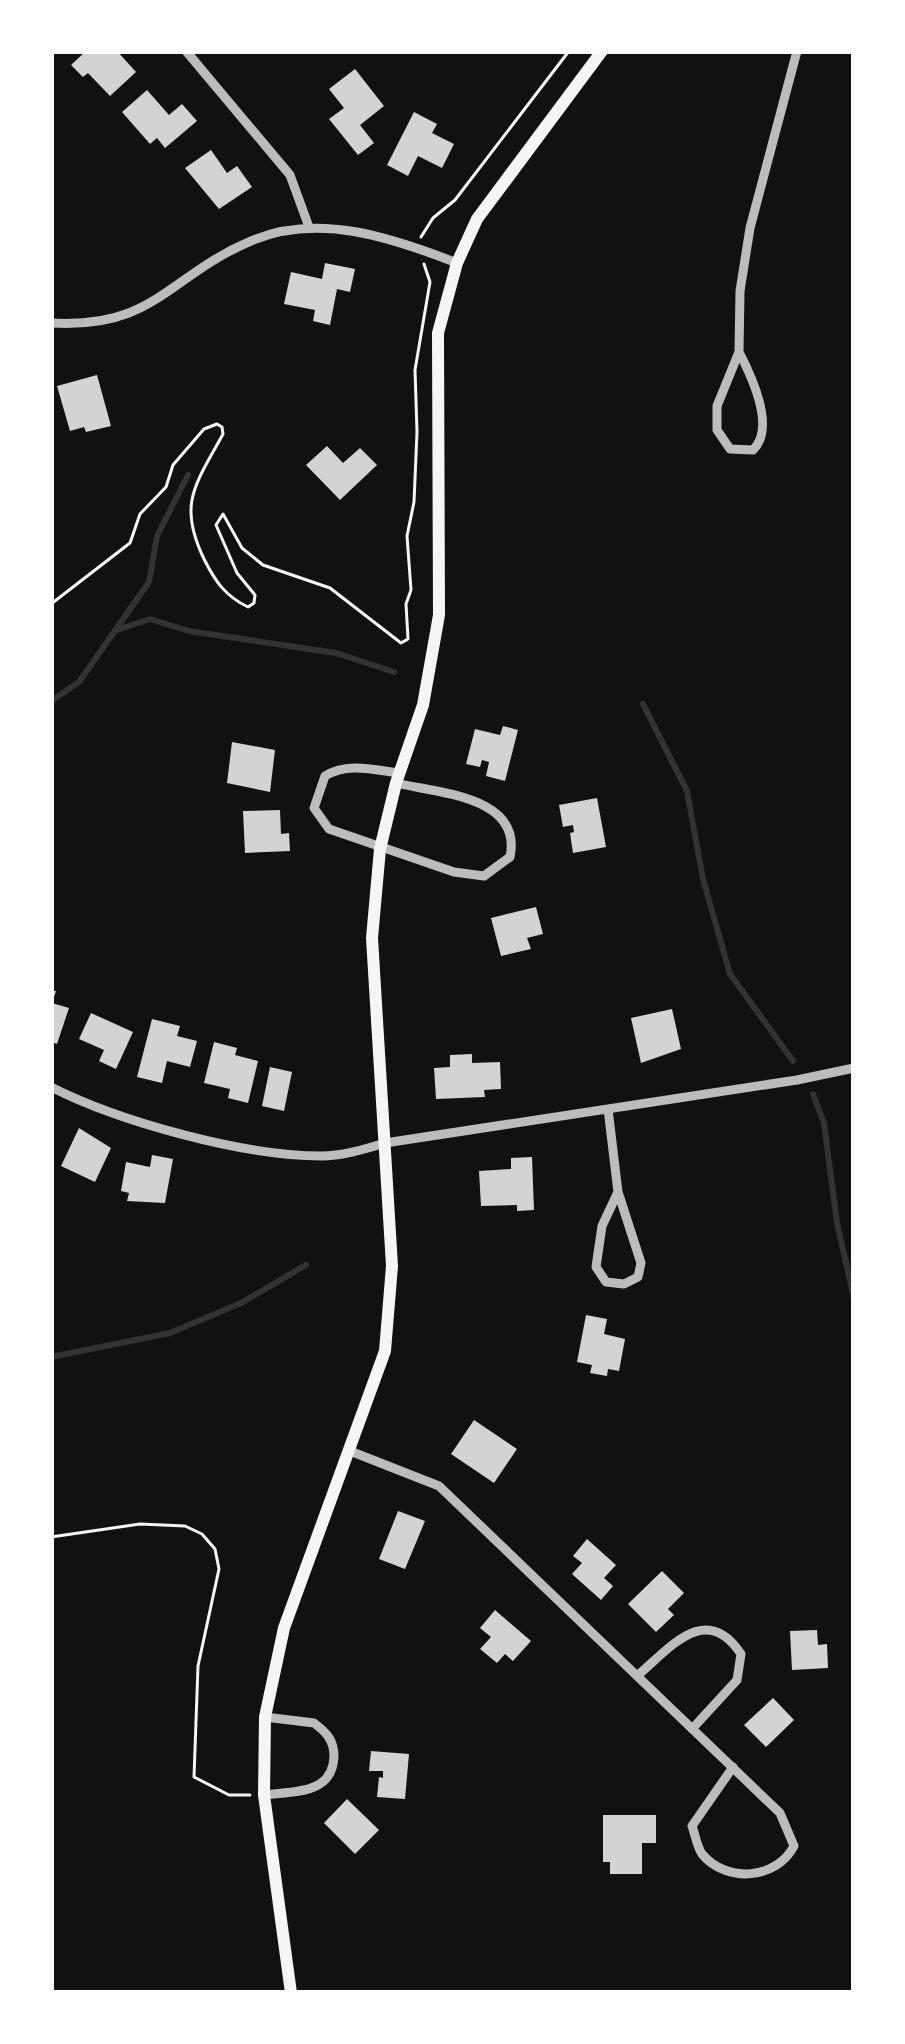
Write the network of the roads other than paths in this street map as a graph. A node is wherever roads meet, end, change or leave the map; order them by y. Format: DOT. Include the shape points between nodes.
graph roads {
  1 [pos="186,51"];
  2 [pos="602,51"];
  3 [pos="797,51"];
  4 [pos="309,227"];
  5 [pos="457,263"];
  6 [pos="51,323"];
  7 [pos="739,352"];
  8 [pos="398,778"];
  9 [pos="380,849"];
  10 [pos="854,1068"];
  11 [pos="51,1087"];
  12 [pos="608,1109"];
  13 [pos="385,1143"];
  14 [pos="618,1192"];
  15 [pos="350,1451"];
  16 [pos="637,1676"];
  17 [pos="265,1717"];
  18 [pos="692,1729"];
  19 [pos="733,1767"];
  20 [pos="264,1795"];
  21 [pos="290,1993"];
  1 -- 4 [label="street" via="290,175"];
  2 -- 5 [label="main road" via="477,219"];
  3 -- 7 [label="street" via="750,228"];
  4 -- 5 [label="street" via="385,238"];
  4 -- 6 [label="street" via="254,239 146,308 84,325"];
  5 -- 8 [label="main road" via="436,362 439,615 423,705"];
  7 -- 7 [label="street" via="717,406 717,430 730,449 753,450 763,425"];
  8 -- 9 [label="main road"];
  8 -- 9 [label="street" via="348,767 325,776 317,791 314,808 329,829"];
  8 -- 9 [label="street" via="496,811 512,852 500,868 470,876"];
  9 -- 13 [label="main road" via="371,938"];
  10 -- 12 [label="street"];
  11 -- 13 [label="street" via="115,1114 280,1154 327,1156"];
  12 -- 13 [label="street"];
  12 -- 14 [label="street"];
  13 -- 15 [label="main road" via="392,1266 385,1351"];
  14 -- 14 [label="street" via="596,1267 606,1282 623,1284 638,1277 641,1263"];
  15 -- 16 [label="street" via="439,1486"];
  15 -- 17 [label="main road" via="284,1628"];
  16 -- 18 [label="street"];
  16 -- 18 [label="street" via="688,1633 706,1628 733,1642 741,1654 737,1680"];
  17 -- 20 [label="main road"];
  17 -- 20 [label="street" via="314,1723 333,1743 334,1758 332,1773 312,1789"];
  18 -- 19 [label="street"];
  19 -- 19 [label="street" via="788,1828 794,1846 777,1868 738,1873 700,1852 692,1826"];
  20 -- 21 [label="main road"];
}
